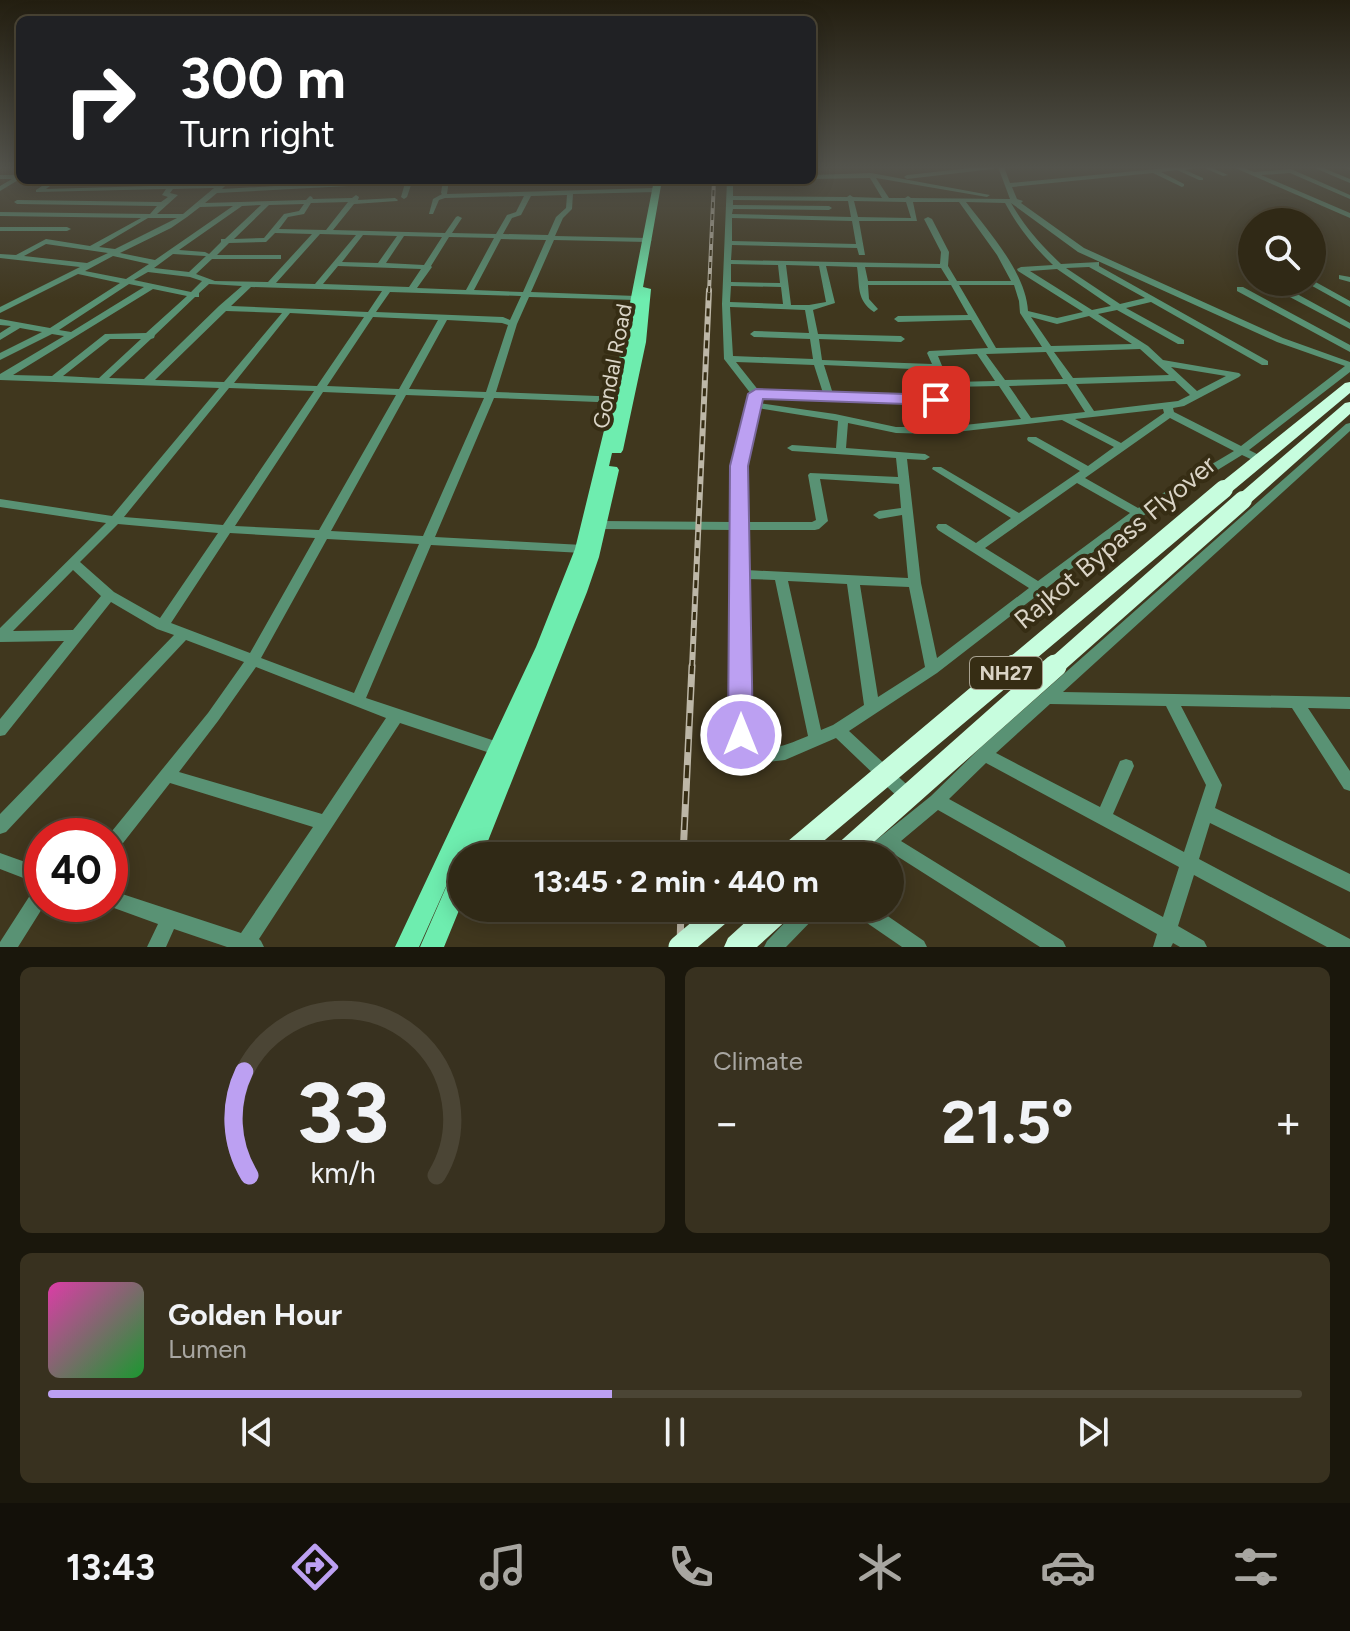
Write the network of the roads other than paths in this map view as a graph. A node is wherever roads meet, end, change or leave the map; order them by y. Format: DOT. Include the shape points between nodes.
graph roads {
  1 [pos="155,211"];
  2 [pos="190,211"];
  3 [pos="230,211"];
  4 [pos="258,211"];
  5 [pos="303,211"];
  6 [pos="346,211"];
  7 [pos="520,211"];
  8 [pos="567,211"];
  9 [pos="654,211"];
  10 [pos="655,211"];
  11 [pos="729,211"];
  12 [pos="800,211"];
  13 [pos="830,211"];
  14 [pos="852,211"];
  15 [pos="914,211"];
  16 [pos="968,211"];
  17 [pos="1013,211"];
  18 [pos="1028,211"];
  19 [pos="1031,211"];
  20 [pos="0,214"];
  21 [pos="90,216"];
  22 [pos="149,216"];
  23 [pos="185,216"];
  24 [pos="458,218"];
  25 [pos="832,218"];
  26 [pos="853,219"];
  27 [pos="928,219"];
  28 [pos="0,229"];
  29 [pos="67,229"];
  30 [pos="274,231"];
  31 [pos="319,231"];
  32 [pos="329,231"];
  33 [pos="406,231"];
  34 [pos="362,232"];
  35 [pos="447,235"];
  36 [pos="496,236"];
  37 [pos="551,238"];
  38 [pos="648,240"];
  39 [pos="46,241"];
  40 [pos="224,241"];
  41 [pos="728,243"];
  42 [pos="860,246"];
  43 [pos="89,250"];
  44 [pos="173,252"];
  45 [pos="115,253"];
  46 [pos="207,255"];
  47 [pos="0,256"];
  48 [pos="18,257"];
  49 [pos="278,257"];
  50 [pos="727,262"];
  51 [pos="1107,262"];
  52 [pos="156,263"];
  53 [pos="782,263"];
  54 [pos="336,264"];
  55 [pos="822,264"];
  56 [pos="381,265"];
  57 [pos="863,265"];
  58 [pos="1092,265"];
  59 [pos="90,266"];
  60 [pos="944,266"];
  61 [pos="428,267"];
  62 [pos="1009,267"];
  63 [pos="1058,268"];
  64 [pos="146,269"];
  65 [pos="1023,270"];
  66 [pos="78,272"];
  67 [pos="191,275"];
  68 [pos="207,281"];
  69 [pos="128,282"];
  70 [pos="953,282"];
  71 [pos="864,283"];
  72 [pos="1015,283"];
  73 [pos="249,284"];
  74 [pos="727,284"];
  75 [pos="270,285"];
  76 [pos="783,285"];
  77 [pos="152,286"];
  78 [pos="318,286"];
  79 [pos="388,288"];
  80 [pos="412,289"];
  81 [pos="1326,291"];
  82 [pos="469,292"];
  83 [pos="528,294"];
  84 [pos="1177,294"];
  85 [pos="196,295"];
  86 [pos="1253,296"];
  87 [pos="1294,296"];
  88 [pos="636,298"];
  89 [pos="1153,299"];
  90 [pos="726,304"];
  91 [pos="1350,304"];
  92 [pos="1119,306"];
  93 [pos="787,307"];
  94 [pos="222,308"];
  95 [pos="809,308"];
  96 [pos="874,309"];
  97 [pos="0,310"];
  98 [pos="288,311"];
  99 [pos="1087,312"];
  100 [pos="1024,313"];
  101 [pos="371,314"];
  102 [pos="444,317"];
  103 [pos="973,317"];
  104 [pos="898,319"];
  105 [pos="0,322"];
  106 [pos="513,324"];
  107 [pos="19,325"];
  108 [pos="1350,326"];
  109 [pos="51,331"];
  110 [pos="754,334"];
  111 [pos="72,335"];
  112 [pos="815,335"];
  113 [pos="151,336"];
  114 [pos="0,337"];
  115 [pos="901,339"];
  116 [pos="1181,342"];
  117 [pos="1141,346"];
  118 [pos="1048,349"];
  119 [pos="1350,349"];
  120 [pos="993,350"];
  121 [pos="980,352"];
  122 [pos="0,357"];
  123 [pos="729,359"];
  124 [pos="818,362"];
  125 [pos="1160,362"];
  126 [pos="1265,363"];
  127 [pos="1350,364"];
  128 [pos="936,367"];
  129 [pos="1,378"];
  130 [pos="1178,378"];
  131 [pos="53,380"];
  132 [pos="102,380"];
  133 [pos="1069,380"];
  134 [pos="148,381"];
  135 [pos="1002,383"];
  136 [pos="229,384"];
  137 [pos="1350,386"];
  138 [pos="320,388"];
  139 [pos="402,391"];
  140 [pos="490,395"];
  141 [pos="1196,395"];
  142 [pos="829,396"];
  143 [pos="622,400"];
  144 [pos="756,400"];
  145 [pos="1350,406"];
  146 [pos="1168,410"];
  147 [pos="1091,413"];
  148 [pos="1063,416"];
  149 [pos="843,419"];
  150 [pos="1028,421"];
  151 [pos="1350,426"];
  152 [pos="951,430"];
  153 [pos="1032,439"];
  154 [pos="1121,447"];
  155 [pos="792,448"];
  156 [pos="1325,449"];
  157 [pos="841,451"];
  158 [pos="1299,451"];
  159 [pos="1240,452"];
  160 [pos="901,456"];
  161 [pos="925,457"];
  162 [pos="1261,460"];
  163 [pos="1283,465"];
  164 [pos="937,469"];
  165 [pos="1087,470"];
  166 [pos="1299,473"];
  167 [pos="1076,478"];
  168 [pos="903,481"];
  169 [pos="0,503"];
  170 [pos="906,511"];
  171 [pos="1138,513"];
  172 [pos="879,515"];
  173 [pos="1019,518"];
  174 [pos="115,520"];
  175 [pos="600,525"];
  176 [pos="738,527"];
  177 [pos="942,527"];
  178 [pos="224,529"];
  179 [pos="324,535"];
  180 [pos="428,540"];
  181 [pos="977,548"];
  182 [pos="587,553"];
  183 [pos="73,563"];
  184 [pos="740,574"];
  185 [pos="781,577"];
  186 [pos="853,580"];
  187 [pos="915,583"];
  188 [pos="1036,586"];
  189 [pos="109,595"];
  190 [pos="162,625"];
  191 [pos="183,634"];
  192 [pos="76,635"];
  193 [pos="0,636"];
  194 [pos="253,660"];
  195 [pos="932,669"];
  196 [pos="1048,698"];
  197 [pos="358,700"];
  198 [pos="1171,701"];
  199 [pos="1350,703"];
  200 [pos="1297,704"];
  201 [pos="872,708"];
  202 [pos="396,716"];
  203 [pos="0,730"];
  204 [pos="838,730"];
  205 [pos="816,740"];
  206 [pos="506,751"];
  207 [pos="984,754"];
  208 [pos="1126,766"];
  209 [pos="166,775"];
  210 [pos="1350,784"];
  211 [pos="931,805"];
  212 [pos="1205,812"];
  213 [pos="1103,818"];
  214 [pos="128,823"];
  215 [pos="325,823"];
  216 [pos="0,826"];
  217 [pos="887,841"];
  218 [pos="476,842"];
  219 [pos="805,842"];
  220 [pos="857,842"];
  221 [pos="0,861"];
  222 [pos="1190,865"];
  223 [pos="24,870"];
  224 [pos="1350,883"];
  225 [pos="128,905"];
  226 [pos="448,910"];
  227 [pos="170,919"];
  228 [pos="24,920"];
  229 [pos="709,922"];
  230 [pos="765,922"];
  231 [pos="798,922"];
  232 [pos="881,922"];
  233 [pos="1165,938"];
  234 [pos="250,945"];
  235 [pos="7,947"];
  236 [pos="156,947"];
  237 [pos="407,947"];
  238 [pos="432,947"];
  239 [pos="680,947"];
  240 [pos="737,947"];
  241 [pos="773,947"];
  242 [pos="918,947"];
  243 [pos="1057,947"];
  244 [pos="1198,947"];
  245 [pos="1346,947"];
  1 -- 22 [label="street"];
  2 -- 23 [label="street"];
  3 -- 44 [label="street"];
  4 -- 40 [label="street"];
  5 -- 30 [label="street" via="286,215"];
  6 -- 32 [label="street"];
  7 -- 36 [label="street" via="509,216"];
  8 -- 37 [label="street"];
  9 -- 38 [label="main road"];
  10 -- 143 [label="main road, Gondal Road"];
  11 -- 41 [label="street"];
  12 -- 25 [label="street"];
  13 -- 25 [label="street"];
  14 -- 26 [label="street"];
  15 -- 26 [label="street" via="915,220"];
  16 -- 62 [label="street"];
  17 -- 63 [label="street"];
  18 -- 51 [label="street" via="1081,250"];
  19 -- 127 [label="street" via="1097,253"];
  20 -- 21 [label="street"];
  21 -- 22 [label="street"];
  21 -- 29 [label="street"];
  22 -- 23 [label="street"];
  22 -- 43 [label="street"];
  23 -- 45 [label="street"];
  24 -- 35 [label="street"];
  25 -- 26 [label="street"];
  26 -- 42 [label="street"];
  27 -- 60 [label="street" via="945,252"];
  28 -- 29 [label="street"];
  29 -- 39 [label="street"];
  30 -- 31 [label="street"];
  30 -- 40 [label="street" via="264,241"];
  31 -- 32 [label="street"];
  31 -- 75 [label="street"];
  32 -- 34 [label="street"];
  33 -- 34 [label="street"];
  33 -- 35 [label="street"];
  33 -- 56 [label="street"];
  34 -- 54 [label="street"];
  35 -- 36 [label="street"];
  35 -- 61 [label="street"];
  36 -- 37 [label="street"];
  36 -- 82 [label="street"];
  37 -- 38 [label="street"];
  37 -- 83 [label="street"];
  38 -- 88 [label="main road"];
  39 -- 43 [label="street"];
  39 -- 48 [label="street"];
  40 -- 46 [label="street"];
  41 -- 42 [label="street"];
  41 -- 50 [label="street"];
  42 -- 57 [label="street"];
  43 -- 45 [label="street"];
  44 -- 46 [label="street"];
  44 -- 52 [label="street"];
  45 -- 52 [label="street"];
  45 -- 59 [label="street"];
  46 -- 49 [label="street"];
  46 -- 67 [label="street"];
  47 -- 48 [label="street"];
  48 -- 59 [label="street"];
  50 -- 53 [label="street"];
  50 -- 74 [label="street"];
  51 -- 58 [label="street"];
  51 -- 84 [label="street"];
  52 -- 64 [label="street"];
  53 -- 55 [label="street"];
  53 -- 76 [label="street"];
  54 -- 56 [label="street"];
  54 -- 78 [label="street"];
  55 -- 57 [label="street"];
  55 -- 95 [label="street" via="831,303"];
  56 -- 61 [label="street"];
  57 -- 60 [label="street"];
  57 -- 71 [label="street"];
  58 -- 63 [label="street"];
  58 -- 89 [label="street"];
  59 -- 66 [label="street"];
  60 -- 70 [label="street"];
  61 -- 80 [label="street"];
  62 -- 65 [label="street"];
  62 -- 72 [label="street"];
  63 -- 65 [label="street"];
  63 -- 92 [label="street"];
  64 -- 67 [label="street"];
  64 -- 69 [label="street"];
  65 -- 99 [label="street"];
  66 -- 69 [label="street"];
  66 -- 97 [label="street"];
  67 -- 68 [label="street"];
  68 -- 73 [label="street"];
  68 -- 85 [label="street"];
  69 -- 77 [label="street"];
  69 -- 109 [label="street"];
  70 -- 71 [label="street"];
  70 -- 72 [label="street"];
  70 -- 103 [label="street"];
  71 -- 96 [label="street" via="865,300"];
  72 -- 100 [label="street"];
  73 -- 75 [label="street"];
  73 -- 94 [label="street"];
  74 -- 76 [label="street"];
  74 -- 90 [label="street"];
  75 -- 78 [label="street"];
  76 -- 93 [label="street"];
  77 -- 85 [label="street"];
  77 -- 111 [label="street"];
  78 -- 79 [label="street"];
  79 -- 80 [label="street"];
  79 -- 101 [label="street"];
  80 -- 82 [label="street"];
  81 -- 91 [label="street"];
  82 -- 83 [label="street"];
  83 -- 88 [label="street"];
  83 -- 106 [label="street"];
  84 -- 89 [label="street"];
  84 -- 127 [label="street" via="1280,340"];
  85 -- 113 [label="street"];
  86 -- 119 [label="street"];
  87 -- 108 [label="street"];
  88 -- 143 [label="main road"];
  89 -- 92 [label="street"];
  89 -- 126 [label="street"];
  90 -- 93 [label="street"];
  90 -- 123 [label="street"];
  92 -- 99 [label="street"];
  92 -- 116 [label="street"];
  93 -- 95 [label="street"];
  94 -- 98 [label="street"];
  94 -- 134 [label="street"];
  95 -- 112 [label="street"];
  98 -- 101 [label="street"];
  98 -- 136 [label="street"];
  99 -- 100 [label="street" via="1057,321"];
  99 -- 117 [label="street"];
  100 -- 118 [label="street"];
  101 -- 102 [label="street"];
  101 -- 138 [label="street"];
  102 -- 106 [label="street"];
  102 -- 139 [label="street"];
  103 -- 104 [label="street"];
  103 -- 120 [label="street"];
  105 -- 107 [label="street"];
  106 -- 140 [label="street"];
  107 -- 109 [label="street"];
  107 -- 114 [label="street"];
  109 -- 111 [label="street"];
  109 -- 122 [label="street"];
  110 -- 112 [label="street"];
  111 -- 129 [label="street"];
  112 -- 115 [label="street"];
  112 -- 124 [label="street"];
  113 -- 131 [label="street" via="108,336"];
  113 -- 132 [label="street"];
  117 -- 118 [label="street"];
  117 -- 125 [label="street"];
  118 -- 120 [label="street"];
  118 -- 133 [label="street"];
  120 -- 121 [label="street"];
  121 -- 128 [label="street" via="935,352"];
  121 -- 135 [label="street"];
  123 -- 124 [label="street"];
  123 -- 144 [label="street"];
  124 -- 128 [label="street"];
  124 -- 142 [label="street"];
  125 -- 130 [label="street"];
  125 -- 141 [label="street" via="1236,375"];
  127 -- 159 [label="street"];
  128 -- 135 [label="street" via="952,385"];
  129 -- 131 [label="street"];
  130 -- 133 [label="street"];
  130 -- 141 [label="street"];
  131 -- 132 [label="street"];
  132 -- 134 [label="street"];
  133 -- 135 [label="street"];
  133 -- 147 [label="street"];
  134 -- 136 [label="street"];
  135 -- 150 [label="street"];
  136 -- 138 [label="street"];
  136 -- 174 [label="street"];
  137 -- 162 [label="highway, NH27"];
  138 -- 139 [label="street"];
  138 -- 178 [label="street"];
  139 -- 140 [label="street"];
  139 -- 179 [label="street"];
  140 -- 143 [label="street"];
  140 -- 180 [label="street"];
  141 -- 146 [label="street"];
  142 -- 144 [label="street"];
  142 -- 152 [label="street" via="936,400"];
  143 -- 175 [label="main road, Gondal Road"];
  143 -- 182 [label="main road"];
  144 -- 149 [label="street"];
  144 -- 176 [label="street" via="739,466"];
  145 -- 158 [label="highway, NH27"];
  146 -- 147 [label="street"];
  146 -- 154 [label="street"];
  146 -- 159 [label="street"];
  147 -- 148 [label="street"];
  148 -- 150 [label="street"];
  148 -- 154 [label="street"];
  149 -- 152 [label="street" via="904,431"];
  149 -- 157 [label="street"];
  150 -- 152 [label="street"];
  151 -- 156 [label="street"];
  153 -- 165 [label="street"];
  154 -- 165 [label="street"];
  155 -- 157 [label="street"];
  156 -- 158 [label="highway"];
  156 -- 166 [label="street"];
  157 -- 160 [label="street"];
  158 -- 163 [label="highway, NH27"];
  159 -- 162 [label="street"];
  159 -- 171 [label="street"];
  160 -- 161 [label="street"];
  160 -- 168 [label="street"];
  162 -- 219 [label="highway, Rajkot Bypass Flyover / NH27, bridge"];
  163 -- 166 [label="street"];
  163 -- 220 [label="highway, NH27, bridge"];
  164 -- 173 [label="street"];
  165 -- 167 [label="street"];
  166 -- 196 [label="street"];
  167 -- 171 [label="street"];
  167 -- 173 [label="street"];
  168 -- 170 [label="street"];
  168 -- 176 [label="street" via="814,475 821,524"];
  169 -- 174 [label="street"];
  170 -- 172 [label="street"];
  170 -- 187 [label="street"];
  171 -- 188 [label="street"];
  173 -- 181 [label="street"];
  174 -- 178 [label="street"];
  174 -- 183 [label="street"];
  175 -- 176 [label="street"];
  175 -- 182 [label="main road, Gondal Road"];
  176 -- 184 [label="street"];
  177 -- 181 [label="street"];
  178 -- 179 [label="street"];
  178 -- 190 [label="street"];
  179 -- 180 [label="street"];
  179 -- 194 [label="street"];
  180 -- 182 [label="street"];
  180 -- 197 [label="street"];
  181 -- 188 [label="street"];
  182 -- 206 [label="main road"];
  183 -- 189 [label="street"];
  183 -- 193 [label="street"];
  184 -- 185 [label="street"];
  184 -- 205 [label="street" via="742,743 767,755"];
  185 -- 186 [label="street"];
  185 -- 205 [label="street"];
  186 -- 187 [label="street"];
  186 -- 201 [label="street"];
  187 -- 195 [label="street"];
  188 -- 195 [label="street"];
  189 -- 190 [label="street"];
  189 -- 192 [label="street"];
  190 -- 191 [label="street"];
  191 -- 194 [label="street"];
  191 -- 216 [label="street"];
  192 -- 193 [label="street"];
  192 -- 203 [label="street"];
  194 -- 197 [label="street"];
  194 -- 209 [label="street"];
  195 -- 201 [label="street"];
  196 -- 198 [label="street"];
  196 -- 207 [label="street"];
  197 -- 202 [label="street"];
  198 -- 200 [label="street"];
  198 -- 212 [label="street" via="1213,779"];
  199 -- 200 [label="street"];
  200 -- 210 [label="street"];
  201 -- 204 [label="street"];
  202 -- 206 [label="street"];
  202 -- 215 [label="street"];
  204 -- 205 [label="street"];
  204 -- 211 [label="street" via="893,783"];
  206 -- 218 [label="main road"];
  206 -- 237 [label="main road"];
  207 -- 211 [label="street"];
  207 -- 213 [label="street"];
  208 -- 213 [label="street"];
  209 -- 214 [label="street"];
  209 -- 215 [label="street"];
  211 -- 217 [label="street"];
  211 -- 233 [label="street"];
  212 -- 222 [label="street"];
  212 -- 224 [label="street"];
  213 -- 222 [label="street"];
  215 -- 234 [label="street"];
  217 -- 243 [label="street"];
  221 -- 223 [label="street"];
  222 -- 233 [label="street"];
  222 -- 245 [label="street"];
  225 -- 227 [label="street"];
  226 -- 238 [label="main road"];
  227 -- 234 [label="street"];
  227 -- 236 [label="street"];
  228 -- 235 [label="street"];
  229 -- 239 [label="highway, bridge"];
  230 -- 240 [label="highway"];
  231 -- 241 [label="street"];
  232 -- 242 [label="street"];
  233 -- 244 [label="street"];
}
